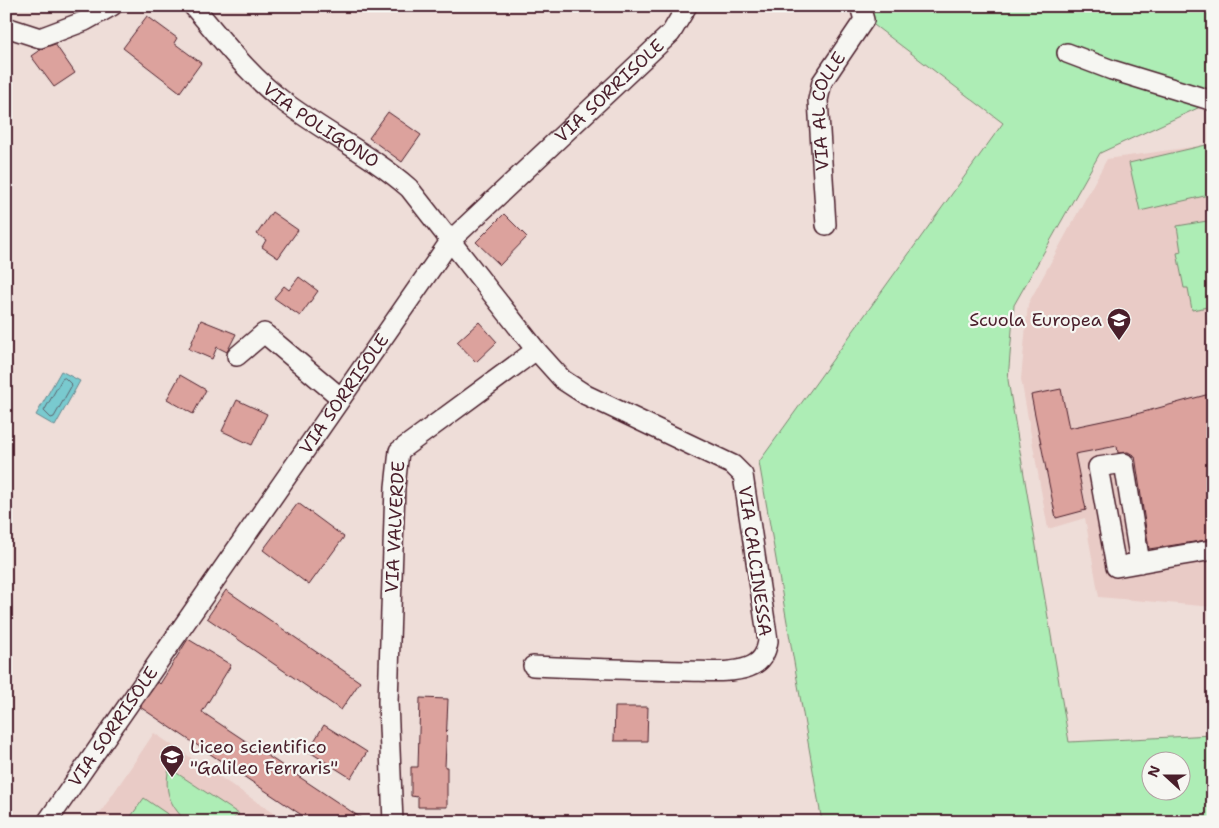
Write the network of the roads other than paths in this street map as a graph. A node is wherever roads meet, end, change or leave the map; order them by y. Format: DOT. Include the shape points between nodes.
graph roads {
  1 [pos="112,6"];
  2 [pos="193,6"];
  3 [pos="687,6"];
  4 [pos="860,6"];
  5 [pos="6,27"];
  6 [pos="1067,52"];
  7 [pos="1213,101"];
  8 [pos="826,225"];
  9 [pos="451,240"];
  10 [pos="536,350"];
  11 [pos="237,356"];
  12 [pos="341,398"];
  13 [pos="1213,550"];
  14 [pos="1140,563"];
  15 [pos="533,666"];
  16 [pos="47,822"];
  17 [pos="393,822"];
  1 -- 5 [label="street" via="85,21 40,38"];
  2 -- 9 [label="street, VIA POLIGONO" via="282,101 386,168 409,188"];
  3 -- 9 [label="street, VIA SORRISOLE" via="671,33"];
  4 -- 8 [label="street, VIA AL COLLE" via="864,20 822,82 818,100"];
  6 -- 7 [label="street" via="1112,70"];
  9 -- 10 [label="street"];
  9 -- 12 [label="street, VIA SORRISOLE"];
  10 -- 15 [label="street, VIA CALCINESSA" via="563,380 586,395 733,465 743,475 768,641 766,653 759,662 730,671"];
  10 -- 17 [label="street, VIA VALVERDE" via="399,451 388,702"];
  11 -- 12 [label="street" via="264,333"];
  12 -- 16 [label="street, VIA SORRISOLE"];
  13 -- 14 [label="street"];
  14 -- 14 [label="street" via="1116,567 1098,467 1124,462"];
}
